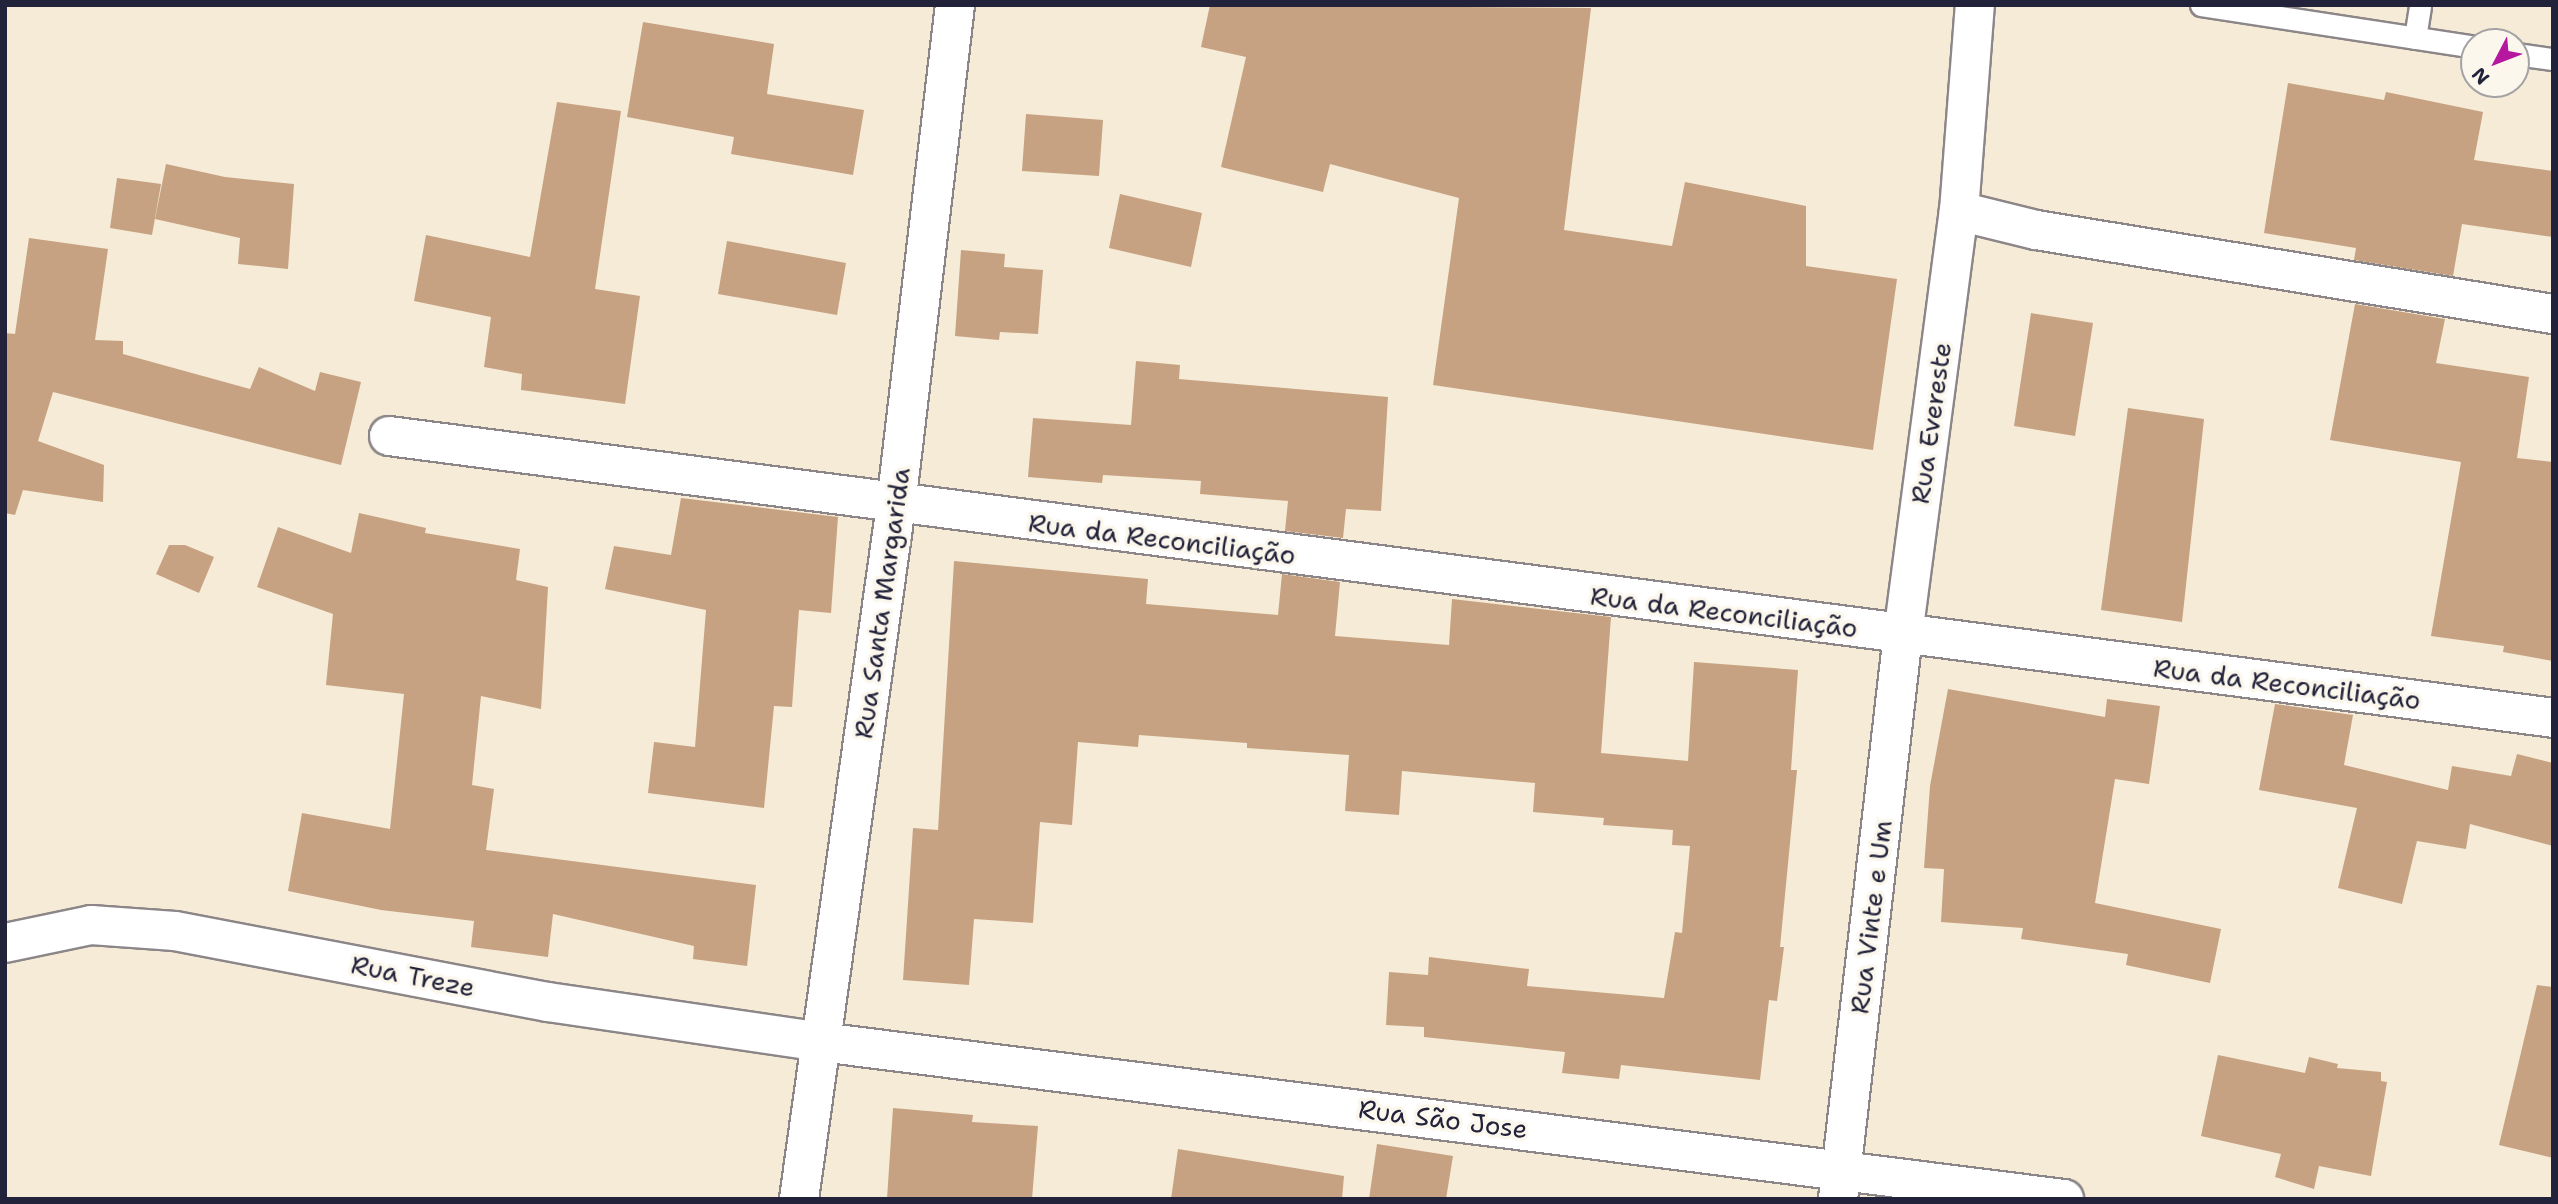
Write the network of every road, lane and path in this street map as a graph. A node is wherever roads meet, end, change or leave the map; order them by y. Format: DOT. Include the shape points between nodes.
graph roads {
  1 [pos="956,5"];
  2 [pos="1975,5"];
  3 [pos="2201,5"];
  4 [pos="2420,5"];
  5 [pos="2415,38"];
  6 [pos="2460,45"];
  7 [pos="2530,56"];
  8 [pos="2553,59"];
  9 [pos="1959,211"];
  10 [pos="2553,314"];
  11 [pos="389,436"];
  12 [pos="896,505"];
  13 [pos="1903,635"];
  14 [pos="2553,718"];
  15 [pos="5,943"];
  16 [pos="821,1042"];
  17 [pos="1840,1183"];
  18 [pos="799,1199"];
  19 [pos="2064,1199"];
  1 -- 12 [label="street, Rua Santa Margarida"];
  2 -- 9 [label="street, Rua Evereste"];
  3 -- 5 [label="lane"];
  4 -- 5 [label="lane"];
  5 -- 6 [label="lane"];
  7 -- 8 [label="lane"];
  9 -- 10 [label="street" via="2036,230"];
  9 -- 13 [label="street, Rua Evereste"];
  11 -- 12 [label="street, Rua da Reconciliação"];
  12 -- 13 [label="street, Rua da Reconciliação"];
  12 -- 16 [label="street, Rua Santa Margarida"];
  13 -- 14 [label="street, Rua da Reconciliação"];
  13 -- 17 [label="street, Rua Vinte e Um"];
  15 -- 16 [label="street, Rua Treze" via="91,925 175,931 548,1002"];
  16 -- 17 [label="street, Rua São Jose"];
  16 -- 18 [label="street, Rua Santa Margarida"];
  17 -- 19 [label="street, Rua São Jose"];
}
